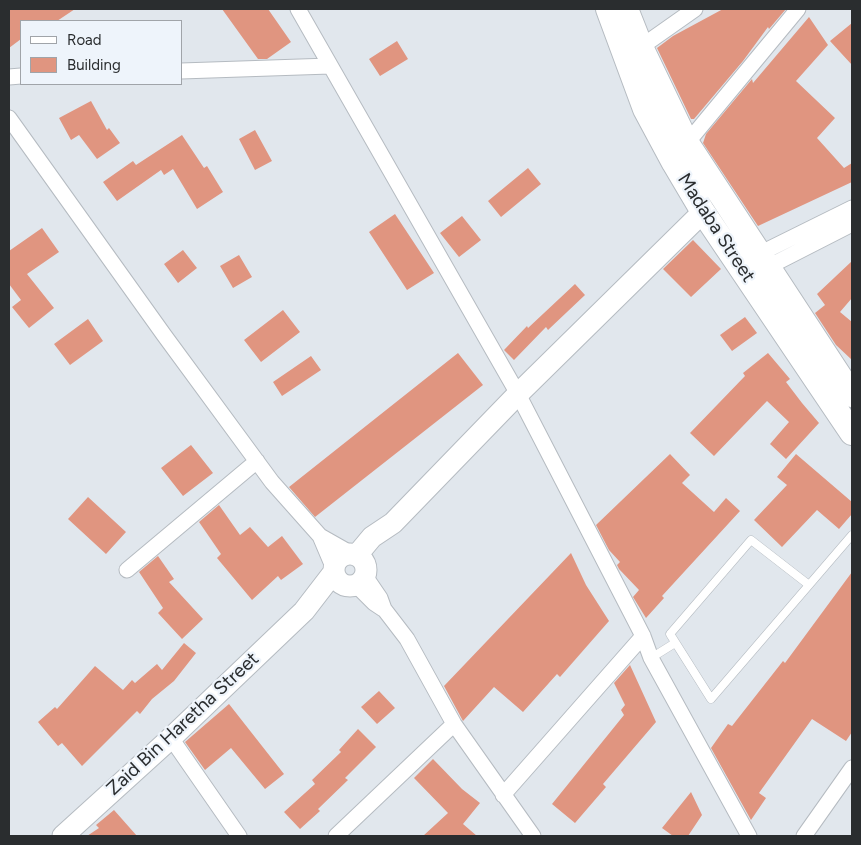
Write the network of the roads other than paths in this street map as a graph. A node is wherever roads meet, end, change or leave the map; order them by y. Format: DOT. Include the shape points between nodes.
graph roads {
  1 [pos="298,9"];
  2 [pos="608,9"];
  3 [pos="626,9"];
  4 [pos="695,9"];
  5 [pos="798,9"];
  6 [pos="641,47"];
  7 [pos="330,66"];
  8 [pos="182,71"];
  9 [pos="9,118"];
  10 [pos="687,143"];
  11 [pos="852,208"];
  12 [pos="703,212"];
  13 [pos="852,224"];
  14 [pos="753,266"];
  15 [pos="518,394"];
  16 [pos="852,396"];
  17 [pos="852,433"];
  18 [pos="257,461"];
  19 [pos="852,535"];
  20 [pos="320,536"];
  21 [pos="127,570"];
  22 [pos="334,570"];
  23 [pos="357,570"];
  24 [pos="809,584"];
  25 [pos="304,611"];
  26 [pos="643,636"];
  27 [pos="675,642"];
  28 [pos="651,658"];
  29 [pos="454,724"];
  30 [pos="172,738"];
  31 [pos="852,768"];
  32 [pos="503,795"];
  33 [pos="62,836"];
  34 [pos="239,836"];
  35 [pos="336,836"];
  36 [pos="533,836"];
  37 [pos="749,836"];
  38 [pos="804,836"];
  1 -- 7 [label="street"];
  2 -- 12 [label="main road, Madaba Street" via="645,109"];
  3 -- 6 [label="main road, Madaba Street"];
  4 -- 6 [label="street"];
  5 -- 10 [label="street"];
  6 -- 10 [label="main road, Madaba Street"];
  7 -- 8 [label="street"];
  7 -- 15 [label="street"];
  9 -- 18 [label="street"];
  10 -- 14 [label="main road, Madaba Street"];
  11 -- 14 [label="street"];
  12 -- 14 [label="main road, Madaba Street"];
  12 -- 15 [label="street"];
  13 -- 14 [label="street"];
  14 -- 16 [label="main road, Madaba Street"];
  14 -- 17 [label="main road, Madaba Street"];
  15 -- 23 [label="street" via="393,523 372,537"];
  15 -- 26 [label="street"];
  18 -- 20 [label="street"];
  18 -- 21 [label="street"];
  19 -- 24 [label="lane"];
  20 -- 22 [label="street"];
  20 -- 23 [label="street"];
  22 -- 23 [label="street" via="339,582"];
  22 -- 25 [label="street, Zaid Bin Haretha Street"];
  23 -- 25 [label="street, Zaid Bin Haretha Street"];
  23 -- 29 [label="street" via="367,597 384,609 407,639"];
  24 -- 27 [label="lane" via="751,540 670,634"];
  24 -- 27 [label="lane" via="711,700"];
  25 -- 30 [label="street, Zaid Bin Haretha Street"];
  26 -- 28 [label="street"];
  26 -- 32 [label="street"];
  27 -- 28 [label="lane"];
  28 -- 37 [label="street"];
  29 -- 32 [label="street"];
  29 -- 35 [label="street"];
  30 -- 33 [label="street, Zaid Bin Haretha Street"];
  30 -- 34 [label="street"];
  31 -- 38 [label="street"];
  32 -- 36 [label="street"];
}
